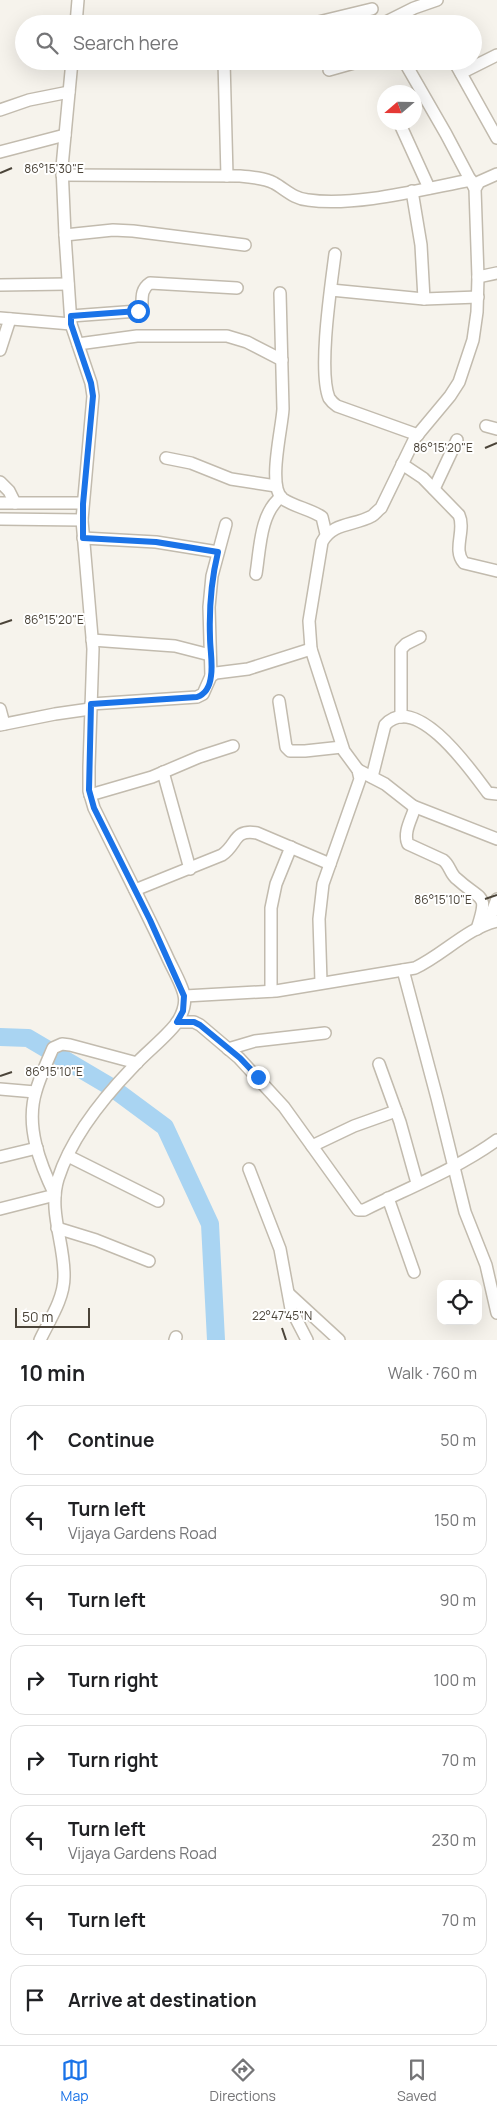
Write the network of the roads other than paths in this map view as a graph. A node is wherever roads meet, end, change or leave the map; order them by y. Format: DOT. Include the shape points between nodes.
graph roads {
  1 [pos="78,0"];
  2 [pos="437,0"];
  3 [pos="369,5"];
  4 [pos="77,15"];
  5 [pos="338,15"];
  6 [pos="400,15"];
  7 [pos="497,55"];
  8 [pos="482,63"];
  9 [pos="71,70"];
  10 [pos="224,70"];
  11 [pos="409,70"];
  12 [pos="459,70"];
  13 [pos="469,70"];
  14 [pos="461,74"];
  15 [pos="69,92"];
  16 [pos="0,110"];
  17 [pos="403,130"];
  18 [pos="65,135"];
  19 [pos="497,138"];
  20 [pos="0,152"];
  21 [pos="497,174"];
  22 [pos="62,175"];
  23 [pos="227,176"];
  24 [pos="473,184"];
  25 [pos="429,188"];
  26 [pos="412,191"];
  27 [pos="65,235"];
  28 [pos="245,245"];
  29 [pos="335,254"];
  30 [pos="497,272"];
  31 [pos="478,277"];
  32 [pos="68,284"];
  33 [pos="0,285"];
  34 [pos="237,288"];
  35 [pos="331,290"];
  36 [pos="280,293"];
  37 [pos="478,297"];
  38 [pos="424,299"];
  39 [pos="5,319"];
  40 [pos="71,320"];
  41 [pos="78,344"];
  42 [pos="0,350"];
  43 [pos="282,360"];
  44 [pos="418,435"];
  45 [pos="457,440"];
  46 [pos="166,458"];
  47 [pos="402,464"];
  48 [pos="0,482"];
  49 [pos="276,486"];
  50 [pos="434,489"];
  51 [pos="281,498"];
  52 [pos="0,503"];
  53 [pos="15,503"];
  54 [pos="83,504"];
  55 [pos="0,520"];
  56 [pos="82,520"];
  57 [pos="226,524"];
  58 [pos="326,534"];
  59 [pos="83,538"];
  60 [pos="218,552"];
  61 [pos="497,571"];
  62 [pos="256,574"];
  63 [pos="420,637"];
  64 [pos="92,640"];
  65 [pos="311,649"];
  66 [pos="210,655"];
  67 [pos="211,676"];
  68 [pos="279,701"];
  69 [pos="91,707"];
  70 [pos="0,709"];
  71 [pos="402,717"];
  72 [pos="2,724"];
  73 [pos="232,746"];
  74 [pos="342,746"];
  75 [pos="358,770"];
  76 [pos="164,772"];
  77 [pos="372,778"];
  78 [pos="497,794"];
  79 [pos="90,795"];
  80 [pos="413,806"];
  81 [pos="497,838"];
  82 [pos="291,848"];
  83 [pos="330,864"];
  84 [pos="190,869"];
  85 [pos="135,890"];
  86 [pos="497,899"];
  87 [pos="487,924"];
  88 [pos="403,970"];
  89 [pos="321,982"];
  90 [pos="271,991"];
  91 [pos="184,996"];
  92 [pos="177,1022"];
  93 [pos="326,1033"];
  94 [pos="228,1049"];
  95 [pos="379,1064"];
  96 [pos="135,1065"];
  97 [pos="0,1089"];
  98 [pos="35,1092"];
  99 [pos="396,1111"];
  100 [pos="497,1140"];
  101 [pos="312,1146"];
  102 [pos="37,1148"];
  103 [pos="68,1156"];
  104 [pos="0,1158"];
  105 [pos="453,1166"];
  106 [pos="250,1170"];
  107 [pos="417,1183"];
  108 [pos="55,1195"];
  109 [pos="388,1198"];
  110 [pos="158,1201"];
  111 [pos="0,1209"];
  112 [pos="57,1228"];
  113 [pos="148,1261"];
  114 [pos="492,1264"];
  115 [pos="414,1272"];
  116 [pos="288,1288"];
  117 [pos="497,1313"];
  118 [pos="40,1340"];
  119 [pos="307,1340"];
  120 [pos="339,1340"];
  1 -- 4 [label="street"];
  2 -- 6 [label="street"];
  3 -- 5 [label="street"];
  7 -- 8 [label="street"];
  9 -- 15 [label="street"];
  10 -- 23 [label="street"];
  11 -- 24 [label="street"];
  12 -- 14 [label="street"];
  13 -- 14 [label="street"];
  14 -- 19 [label="street"];
  15 -- 16 [label="street"];
  15 -- 18 [label="street"];
  17 -- 25 [label="street"];
  18 -- 20 [label="street"];
  18 -- 22 [label="street"];
  21 -- 24 [label="street"];
  22 -- 23 [label="street"];
  22 -- 27 [label="street"];
  23 -- 26 [label="street" via="265,179 305,200 348,200"];
  24 -- 25 [label="street"];
  24 -- 31 [label="street"];
  25 -- 26 [label="street"];
  26 -- 38 [label="street" via="421,245"];
  27 -- 28 [label="street" via="133,231"];
  27 -- 32 [label="street"];
  29 -- 35 [label="street"];
  30 -- 31 [label="street"];
  31 -- 37 [label="street"];
  32 -- 33 [label="street"];
  32 -- 40 [label="street"];
  34 -- 40 [label="street" via="150,283 142,291 142,308 138,311"];
  35 -- 38 [label="street"];
  35 -- 44 [label="street" via="325,376 331,402"];
  36 -- 43 [label="street"];
  37 -- 38 [label="street"];
  37 -- 44 [label="street" via="473,340 459,382"];
  39 -- 40 [label="street"];
  39 -- 42 [label="street"];
  40 -- 41 [label="street"];
  41 -- 43 [label="street" via="137,336 227,336"];
  41 -- 54 [label="street" via="93,396"];
  43 -- 49 [label="street" via="282,428 274,477"];
  44 -- 47 [label="street"];
  45 -- 50 [label="street"];
  46 -- 49 [label="street" via="192,463 231,480"];
  47 -- 50 [label="street"];
  47 -- 58 [label="street" via="381,508 372,516"];
  48 -- 53 [label="street"];
  49 -- 51 [label="street"];
  50 -- 61 [label="street" via="462,521 460,560"];
  51 -- 58 [label="street" via="322,517"];
  51 -- 62 [label="street" via="267,517"];
  52 -- 53 [label="street"];
  53 -- 54 [label="street"];
  54 -- 56 [label="street"];
  55 -- 56 [label="street"];
  56 -- 59 [label="street"];
  57 -- 60 [label="street"];
  58 -- 65 [label="street" via="312,592"];
  59 -- 60 [label="street" via="156,542"];
  59 -- 64 [label="street"];
  60 -- 66 [label="street" via="212,576"];
  63 -- 71 [label="street" via="401,649"];
  64 -- 66 [label="street" via="175,646"];
  64 -- 69 [label="street"];
  65 -- 67 [label="street" via="248,669"];
  65 -- 74 [label="street"];
  66 -- 67 [label="street"];
  67 -- 69 [label="street" via="207,690 197,697"];
  68 -- 74 [label="street" via="286,747 290,750"];
  69 -- 72 [label="street"];
  69 -- 79 [label="street"];
  70 -- 72 [label="street"];
  71 -- 77 [label="street" via="385,725"];
  71 -- 78 [label="street" via="414,719 440,735 470,766 488,792"];
  73 -- 76 [label="street"];
  74 -- 75 [label="street"];
  75 -- 77 [label="street"];
  75 -- 83 [label="street" via="360,779"];
  76 -- 79 [label="street"];
  76 -- 84 [label="street"];
  77 -- 80 [label="street"];
  79 -- 85 [label="street"];
  80 -- 81 [label="street"];
  80 -- 87 [label="street" via="406,838 408,844 447,863 454,878 481,898"];
  82 -- 83 [label="street"];
  82 -- 84 [label="street" via="257,833 242,832 222,855"];
  82 -- 90 [label="street" via="276,884 272,908"];
  83 -- 89 [label="street" via="323,884 319,919"];
  84 -- 85 [label="street"];
  85 -- 91 [label="street"];
  86 -- 87 [label="street"];
  87 -- 88 [label="street" via="431,960"];
  88 -- 89 [label="street"];
  88 -- 105 [label="street"];
  89 -- 90 [label="street"];
  90 -- 91 [label="street"];
  91 -- 92 [label="street" via="183,1011"];
  92 -- 94 [label="street" via="200,1025"];
  92 -- 96 [label="street"];
  93 -- 94 [label="street" via="254,1041"];
  94 -- 101 [label="street" via="278,1100"];
  95 -- 99 [label="street"];
  96 -- 98 [label="street" via="62,1044 53,1048"];
  96 -- 103 [label="street" via="102,1102"];
  97 -- 98 [label="street"];
  98 -- 102 [label="street" via="32,1128"];
  99 -- 101 [label="street"];
  99 -- 107 [label="street"];
  100 -- 105 [label="street"];
  101 -- 109 [label="street" via="358,1210"];
  102 -- 104 [label="street"];
  102 -- 108 [label="street" via="44,1174"];
  103 -- 108 [label="street"];
  103 -- 110 [label="street"];
  105 -- 107 [label="street"];
  105 -- 114 [label="street" via="464,1212"];
  106 -- 116 [label="street" via="280,1249"];
  107 -- 109 [label="street"];
  108 -- 111 [label="street"];
  108 -- 112 [label="street"];
  109 -- 115 [label="street"];
  112 -- 113 [label="street"];
  112 -- 118 [label="street" via="64,1279 61,1294"];
  114 -- 117 [label="street"];
  116 -- 119 [label="street" via="295,1319"];
  116 -- 120 [label="street"];
}
